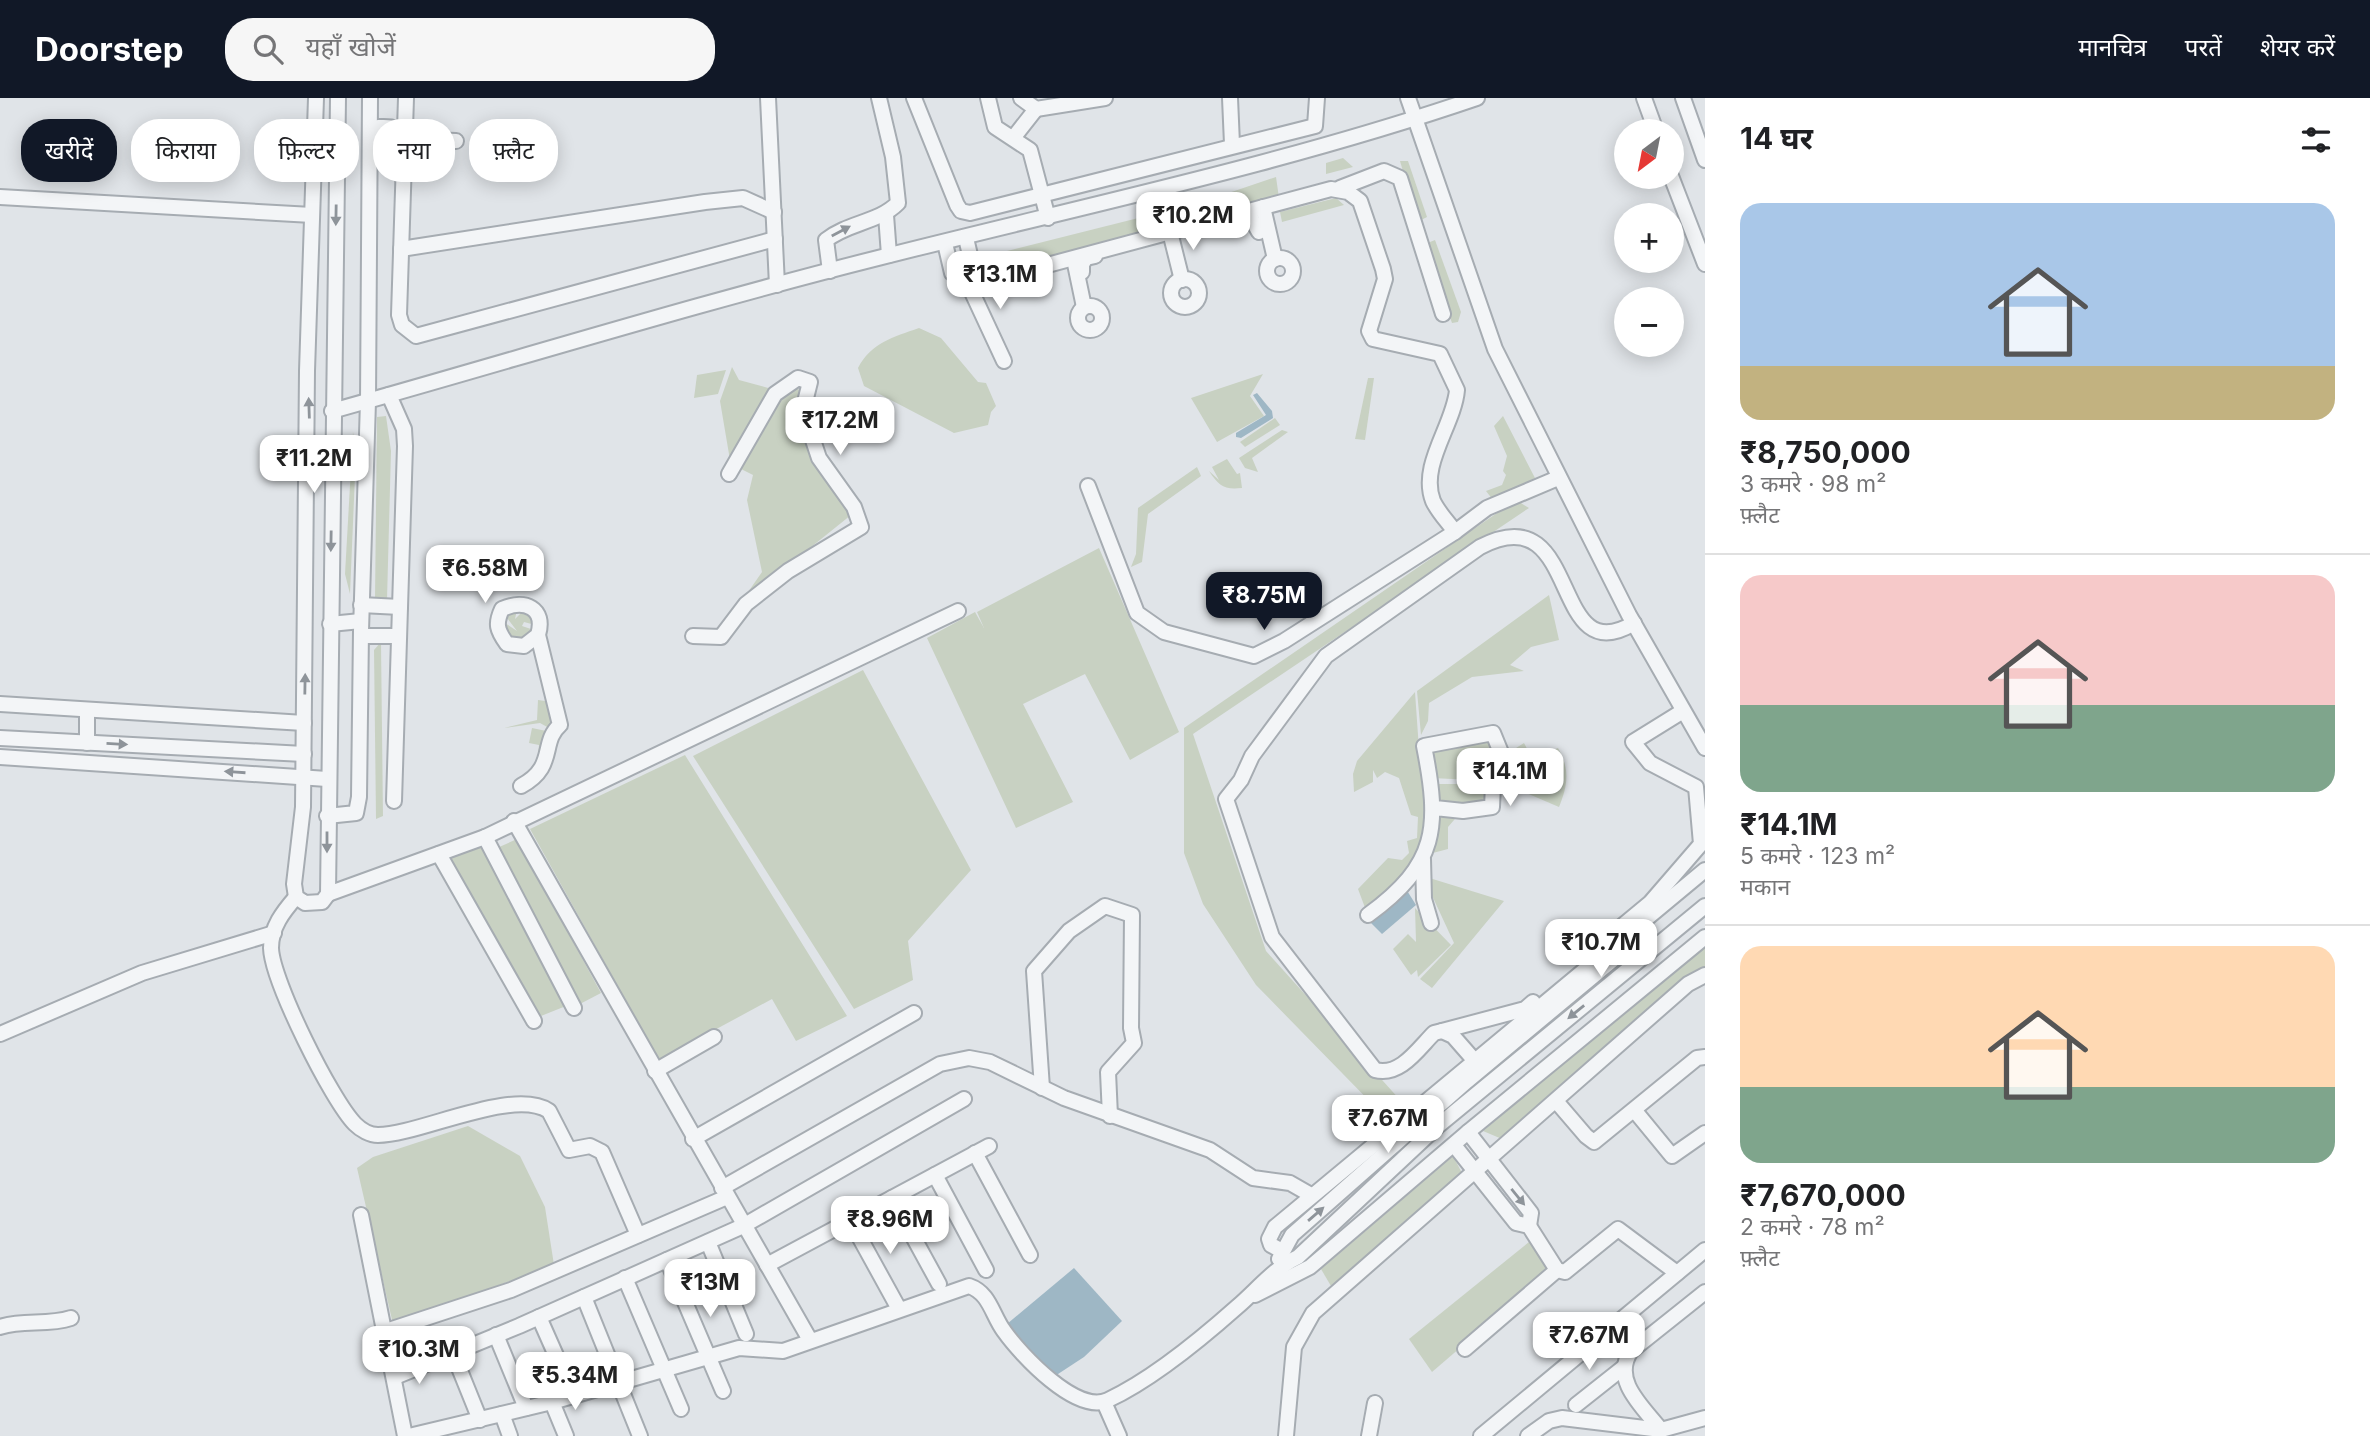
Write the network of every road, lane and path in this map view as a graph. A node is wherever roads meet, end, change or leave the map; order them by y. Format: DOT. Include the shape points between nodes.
graph roads {
  1 [pos="316,98"];
  2 [pos="338,98"];
  3 [pos="370,98"];
  4 [pos="406,98"];
  5 [pos="768,98"];
  6 [pos="878,98"];
  7 [pos="914,98"];
  8 [pos="988,98"];
  9 [pos="1021,98"];
  10 [pos="1105,98"];
  11 [pos="1230,98"];
  12 [pos="1317,98"];
  13 [pos="1408,98"];
  14 [pos="1477,98"];
  15 [pos="1644,98"];
  16 [pos="1683,98"];
  17 [pos="1036,109"];
  18 [pos="405,119"];
  19 [pos="1415,119"];
  20 [pos="1652,119"];
  21 [pos="371,135"];
  22 [pos="1014,137"];
  23 [pos="373,138"];
  24 [pos="1232,144"];
  25 [pos="1705,160"];
  26 [pos="403,182"];
  27 [pos="1339,188"];
  28 [pos="1676,189"];
  29 [pos="1044,194"];
  30 [pos="0,197"];
  31 [pos="1263,207"];
  32 [pos="774,212"];
  33 [pos="312,215"];
  34 [pos="886,215"];
  35 [pos="1048,218"];
  36 [pos="1259,232"];
  37 [pos="1170,235"];
  38 [pos="966,238"];
  39 [pos="775,239"];
  40 [pos="945,243"];
  41 [pos="401,249"];
  42 [pos="889,255"];
  43 [pos="1073,258"];
  44 [pos="1275,259"];
  45 [pos="1705,264"];
  46 [pos="830,271"];
  47 [pos="1082,272"];
  48 [pos="1182,280"];
  49 [pos="967,281"];
  50 [pos="778,285"];
  51 [pos="1084,307"];
  52 [pos="1443,314"];
  53 [pos="1004,361"];
  54 [pos="389,395"];
  55 [pos="368,401"];
  56 [pos="332,411"];
  57 [pos="729,474"];
  58 [pos="1558,478"];
  59 [pos="1088,485"];
  60 [pos="1455,532"];
  61 [pos="362,605"];
  62 [pos="400,607"];
  63 [pos="958,611"];
  64 [pos="1634,623"];
  65 [pos="330,624"];
  66 [pos="361,628"];
  67 [pos="538,635"];
  68 [pos="399,636"];
  69 [pos="693,636"];
  70 [pos="0,704"];
  71 [pos="88,710"];
  72 [pos="1683,711"];
  73 [pos="304,723"];
  74 [pos="0,738"];
  75 [pos="87,743"];
  76 [pos="1705,748"];
  77 [pos="304,754"];
  78 [pos="0,757"];
  79 [pos="303,777"];
  80 [pos="327,779"];
  81 [pos="521,786"];
  82 [pos="394,801"];
  83 [pos="1435,808"];
  84 [pos="327,816"];
  85 [pos="514,821"];
  86 [pos="485,836"];
  87 [pos="1427,848"];
  88 [pos="439,854"];
  89 [pos="1705,870"];
  90 [pos="1705,882"];
  91 [pos="328,894"];
  92 [pos="296,897"];
  93 [pos="1705,906"];
  94 [pos="1368,915"];
  95 [pos="1432,923"];
  96 [pos="274,933"];
  97 [pos="1705,937"];
  98 [pos="1705,975"];
  99 [pos="574,1008"];
  100 [pos="914,1013"];
  101 [pos="534,1021"];
  102 [pos="1442,1031"];
  103 [pos="0,1034"];
  104 [pos="714,1037"];
  105 [pos="1705,1057"];
  106 [pos="1474,1060"];
  107 [pos="654,1071"];
  108 [pos="1042,1087"];
  109 [pos="964,1099"];
  110 [pos="1556,1101"];
  111 [pos="1635,1111"];
  112 [pos="1110,1116"];
  113 [pos="1468,1132"];
  114 [pos="1705,1133"];
  115 [pos="693,1139"];
  116 [pos="1454,1145"];
  117 [pos="1385,1153"];
  118 [pos="1488,1159"];
  119 [pos="1395,1166"];
  120 [pos="1475,1171"];
  121 [pos="935,1175"];
  122 [pos="724,1193"];
  123 [pos="1311,1195"];
  124 [pos="892,1198"];
  125 [pos="361,1215"];
  126 [pos="850,1220"];
  127 [pos="743,1226"];
  128 [pos="1529,1226"];
  129 [pos="638,1235"];
  130 [pos="708,1242"];
  131 [pos="1705,1250"];
  132 [pos="1282,1251"];
  133 [pos="1030,1255"];
  134 [pos="667,1260"];
  135 [pos="766,1265"];
  136 [pos="1277,1267"];
  137 [pos="986,1270"];
  138 [pos="1557,1270"];
  139 [pos="1677,1273"];
  140 [pos="625,1278"];
  141 [pos="939,1284"];
  142 [pos="1705,1292"];
  143 [pos="584,1297"];
  144 [pos="1247,1298"];
  145 [pos="899,1309"];
  146 [pos="540,1317"];
  147 [pos="71,1318"];
  148 [pos="0,1327"];
  149 [pos="386,1331"];
  150 [pos="746,1334"];
  151 [pos="496,1335"];
  152 [pos="810,1340"];
  153 [pos="1465,1349"];
  154 [pos="453,1353"];
  155 [pos="707,1357"];
  156 [pos="1623,1367"];
  157 [pos="663,1369"];
  158 [pos="395,1377"];
  159 [pos="615,1381"];
  160 [pos="723,1391"];
  161 [pos="573,1394"];
  162 [pos="552,1402"];
  163 [pos="1104,1402"];
  164 [pos="1375,1404"];
  165 [pos="1576,1405"];
  166 [pos="526,1408"];
  167 [pos="681,1409"];
  168 [pos="502,1414"];
  169 [pos="1705,1418"];
  170 [pos="480,1420"];
  171 [pos="1661,1430"];
  172 [pos="407,1436"];
  173 [pos="510,1436"];
  174 [pos="566,1436"];
  175 [pos="640,1436"];
  176 [pos="1119,1436"];
  177 [pos="1286,1436"];
  178 [pos="1369,1436"];
  179 [pos="1481,1436"];
  180 [pos="1528,1436"];
  1 -- 33 [label="street"];
  2 -- 56 [label="street, one-way"];
  3 -- 21 [label="street"];
  4 -- 18 [label="street"];
  5 -- 32 [label="street"];
  6 -- 34 [label="street" via="893,157 898,203"];
  7 -- 29 [label="street" via="961,211 970,213"];
  8 -- 22 [label="street" via="995,127"];
  9 -- 17 [label="street"];
  10 -- 17 [label="street"];
  11 -- 24 [label="street"];
  12 -- 24 [label="street" via="1315,126"];
  13 -- 19 [label="street"];
  14 -- 19 [label="street"];
  15 -- 20 [label="street"];
  16 -- 25 [label="street"];
  17 -- 22 [label="street"];
  19 -- 35 [label="street"];
  19 -- 58 [label="street" via="1495,349"];
  21 -- 23 [label="street"];
  21 -- 55 [label="street"];
  22 -- 29 [label="street" via="1030,150"];
  24 -- 29 [label="street"];
  26 -- 41 [label="street"];
  27 -- 31 [label="street"];
  27 -- 52 [label="street" via="1384,171 1400,178"];
  27 -- 60 [label="street" via="1360,201 1385,279 1369,331 1373,339 1440,354 1457,390 1431,472 1430,490"];
  28 -- 45 [label="street"];
  29 -- 35 [label="street"];
  30 -- 33 [label="street"];
  31 -- 37 [label="street"];
  31 -- 44 [label="street"];
  32 -- 39 [label="street"];
  32 -- 41 [label="street" via="743,198"];
  73 -- 33 [label="street, one-way"];
  34 -- 42 [label="street"];
  46 -- 34 [label="street, one-way" via="826,240 840,229"];
  35 -- 38 [label="street"];
  36 -- 37 [label="street" via="1251,218"];
  37 -- 43 [label="street"];
  37 -- 47 [label="street" via="1086,258"];
  37 -- 48 [label="street"];
  38 -- 40 [label="street"];
  38 -- 49 [label="street" via="973,266"];
  39 -- 41 [label="street" via="425,336 409,332 399,315"];
  39 -- 50 [label="street"];
  40 -- 42 [label="street"];
  40 -- 49 [label="street" via="952,273"];
  42 -- 46 [label="street"];
  43 -- 49 [label="street"];
  43 -- 51 [label="street"];
  46 -- 50 [label="street"];
  49 -- 53 [label="street"];
  50 -- 54 [label="street"];
  54 -- 55 [label="street"];
  54 -- 62 [label="street" via="404,429 405,446"];
  55 -- 56 [label="street"];
  55 -- 61 [label="street"];
  56 -- 65 [label="street, one-way"];
  57 -- 69 [label="street" via="775,394 797,377 810,382 803,410 819,458 854,508 861,527 788,571 746,604 721,637"];
  58 -- 60 [label="street" via="1487,508"];
  58 -- 64 [label="street"];
  59 -- 60 [label="street" via="1137,613 1164,632 1244,655 1267,651"];
  61 -- 62 [label="street"];
  61 -- 66 [label="street"];
  62 -- 68 [label="street"];
  63 -- 85 [label="street"];
  64 -- 72 [label="street"];
  64 -- 102 [label="street" via="1616,634 1600,634 1586,625 1534,540 1502,535 1326,656 1226,799 1272,937 1375,1070 1397,1069 1434,1033"];
  65 -- 66 [label="street"];
  65 -- 80 [label="street"];
  66 -- 68 [label="street"];
  66 -- 84 [label="street" via="358,809 351,815"];
  67 -- 81 [label="street" via="560,725 541,772"];
  68 -- 82 [label="street"];
  70 -- 71 [label="street"];
  71 -- 73 [label="street"];
  71 -- 75 [label="street"];
  72 -- 76 [label="street"];
  72 -- 102 [label="street" via="1633,742 1650,763 1696,787 1701,844 1650,903 1525,1009"];
  73 -- 77 [label="street"];
  74 -- 75 [label="street"];
  75 -- 77 [label="street, one-way"];
  77 -- 79 [label="street"];
  79 -- 78 [label="street, one-way"];
  79 -- 80 [label="street"];
  79 -- 92 [label="street"];
  80 -- 84 [label="street"];
  83 -- 83 [label="street" via="1424,746 1493,733 1504,760 1493,785 1492,807"];
  83 -- 87 [label="street"];
  84 -- 91 [label="street, one-way"];
  85 -- 86 [label="street"];
  85 -- 107 [label="street"];
  86 -- 88 [label="street"];
  86 -- 99 [label="street"];
  87 -- 94 [label="street" via="1396,894"];
  87 -- 95 [label="street" via="1422,871"];
  88 -- 91 [label="street"];
  88 -- 101 [label="street"];
  89 -- 106 [label="street"];
  90 -- 117 [label="street"];
  91 -- 92 [label="street" via="322,902 305,903"];
  92 -- 96 [label="street" via="281,914"];
  93 -- 119 [label="street, one-way"];
  96 -- 103 [label="street" via="142,973"];
  96 -- 129 [label="street" via="271,948 276,976 356,1126 379,1135 473,1111 543,1108 549,1111 569,1150 590,1146 601,1152"];
  97 -- 113 [label="street"];
  98 -- 110 [label="street" via="1688,984"];
  100 -- 115 [label="street"];
  102 -- 106 [label="street" via="1453,1036"];
  104 -- 107 [label="street"];
  105 -- 111 [label="street" via="1697,1058"];
  106 -- 123 [label="street"];
  107 -- 115 [label="street"];
  108 -- 112 [label="street"];
  108 -- 112 [label="street" via="1034,971 1069,931 1105,906 1132,915 1134,1043 1108,1072"];
  108 -- 122 [label="street" via="990,1062 969,1058 940,1064"];
  109 -- 127 [label="street"];
  110 -- 111 [label="street" via="1594,1142"];
  110 -- 118 [label="street"];
  111 -- 114 [label="street" via="1672,1156"];
  112 -- 123 [label="street" via="1210,1150 1253,1178 1290,1183"];
  113 -- 116 [label="street"];
  113 -- 118 [label="street"];
  115 -- 122 [label="street"];
  116 -- 120 [label="street"];
  116 -- 144 [label="street" via="1310,1267"];
  117 -- 119 [label="street"];
  132 -- 117 [label="street, one-way" via="1292,1235"];
  118 -- 120 [label="street"];
  118 -- 128 [label="street, one-way" via="1531,1213"];
  119 -- 136 [label="street" via="1298,1257"];
  120 -- 128 [label="street" via="1516,1223"];
  120 -- 177 [label="street" via="1313,1313 1294,1347"];
  121 -- 124 [label="street"];
  121 -- 133 [label="street" via="982,1150"];
  121 -- 137 [label="street"];
  122 -- 127 [label="street"];
  122 -- 129 [label="street"];
  123 -- 132 [label="street" via="1270,1234 1272,1245"];
  124 -- 126 [label="street"];
  124 -- 141 [label="street"];
  125 -- 149 [label="street"];
  126 -- 135 [label="street"];
  126 -- 145 [label="street"];
  127 -- 130 [label="street"];
  127 -- 135 [label="street"];
  128 -- 138 [label="street"];
  129 -- 149 [label="street" via="511,1290"];
  130 -- 134 [label="street"];
  130 -- 150 [label="street"];
  131 -- 139 [label="street"];
  132 -- 136 [label="street"];
  134 -- 140 [label="street"];
  134 -- 155 [label="street"];
  135 -- 152 [label="street"];
  136 -- 144 [label="street"];
  138 -- 139 [label="street" via="1565,1272 1618,1229"];
  138 -- 153 [label="street"];
  139 -- 179 [label="street"];
  140 -- 143 [label="street"];
  140 -- 157 [label="street"];
  142 -- 156 [label="street" via="1631,1351"];
  143 -- 146 [label="street"];
  143 -- 159 [label="street"];
  144 -- 163 [label="street" via="1128,1391"];
  145 -- 152 [label="street"];
  145 -- 163 [label="street" via="970,1286 978,1289 1004,1331 1060,1388 1080,1401"];
  146 -- 151 [label="street"];
  146 -- 161 [label="street"];
  147 -- 148 [label="street" via="52,1324 13,1322"];
  149 -- 158 [label="street"];
  151 -- 154 [label="street"];
  151 -- 166 [label="street"];
  152 -- 155 [label="street" via="783,1351 739,1348"];
  154 -- 158 [label="street"];
  154 -- 170 [label="street"];
  155 -- 157 [label="street"];
  155 -- 160 [label="street"];
  156 -- 165 [label="street"];
  156 -- 171 [label="street" via="1628,1387"];
  157 -- 159 [label="street"];
  157 -- 167 [label="street"];
  158 -- 172 [label="street"];
  159 -- 161 [label="street"];
  159 -- 175 [label="street"];
  161 -- 162 [label="street"];
  162 -- 166 [label="street"];
  162 -- 174 [label="street"];
  163 -- 176 [label="street"];
  164 -- 178 [label="street"];
  166 -- 168 [label="street"];
  168 -- 170 [label="street"];
  168 -- 173 [label="street"];
  169 -- 171 [label="street"];
  170 -- 172 [label="street"];
  171 -- 180 [label="street" via="1562,1418"];
}
